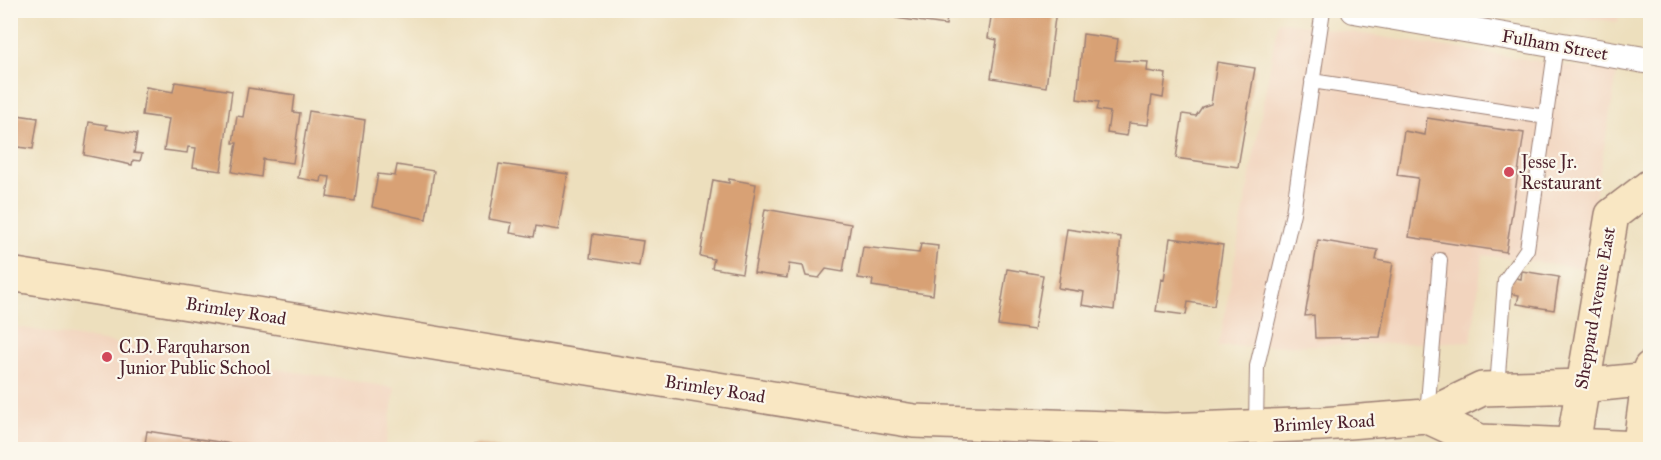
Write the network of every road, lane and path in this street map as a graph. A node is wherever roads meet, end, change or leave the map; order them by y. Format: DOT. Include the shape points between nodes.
graph roads {
  1 [pos="1323,10"];
  2 [pos="1354,10"];
  3 [pos="1465,20"];
  4 [pos="1556,45"];
  5 [pos="1650,61"];
  6 [pos="1312,81"];
  7 [pos="1546,117"];
  8 [pos="1650,186"];
  9 [pos="1440,260"];
  10 [pos="10,274"];
  11 [pos="1650,376"];
  12 [pos="1581,386"];
  13 [pos="1497,388"];
  14 [pos="1426,416"];
  15 [pos="1256,426"];
  16 [pos="1572,447"];
  17 [pos="1643,448"];
  1 -- 6 [label="lane"];
  2 -- 3 [label="street, Fulham Street"];
  3 -- 4 [label="street, Fulham Street"];
  4 -- 5 [label="street, Fulham Street"];
  4 -- 7 [label="lane"];
  6 -- 7 [label="lane"];
  6 -- 15 [label="lane" via="1293,213 1257,366"];
  7 -- 13 [label="lane" via="1527,249 1506,281"];
  8 -- 12 [label="main road, Sheppard Avenue East" via="1612,215"];
  9 -- 14 [label="lane"];
  10 -- 15 [label="main road, Brimley Road" via="914,421 1165,430"];
  11 -- 12 [label="main road, Brimley Road"];
  11 -- 17 [label="main road"];
  12 -- 13 [label="main road, Brimley Road"];
  12 -- 16 [label="main road, Sheppard Avenue East"];
  13 -- 14 [label="main road, Brimley Road" via="1482,389"];
  14 -- 15 [label="main road, Brimley Road"];
  14 -- 16 [label="main road, Brimley Road" via="1480,441"];
  16 -- 17 [label="main road, Brimley Road"];
}
